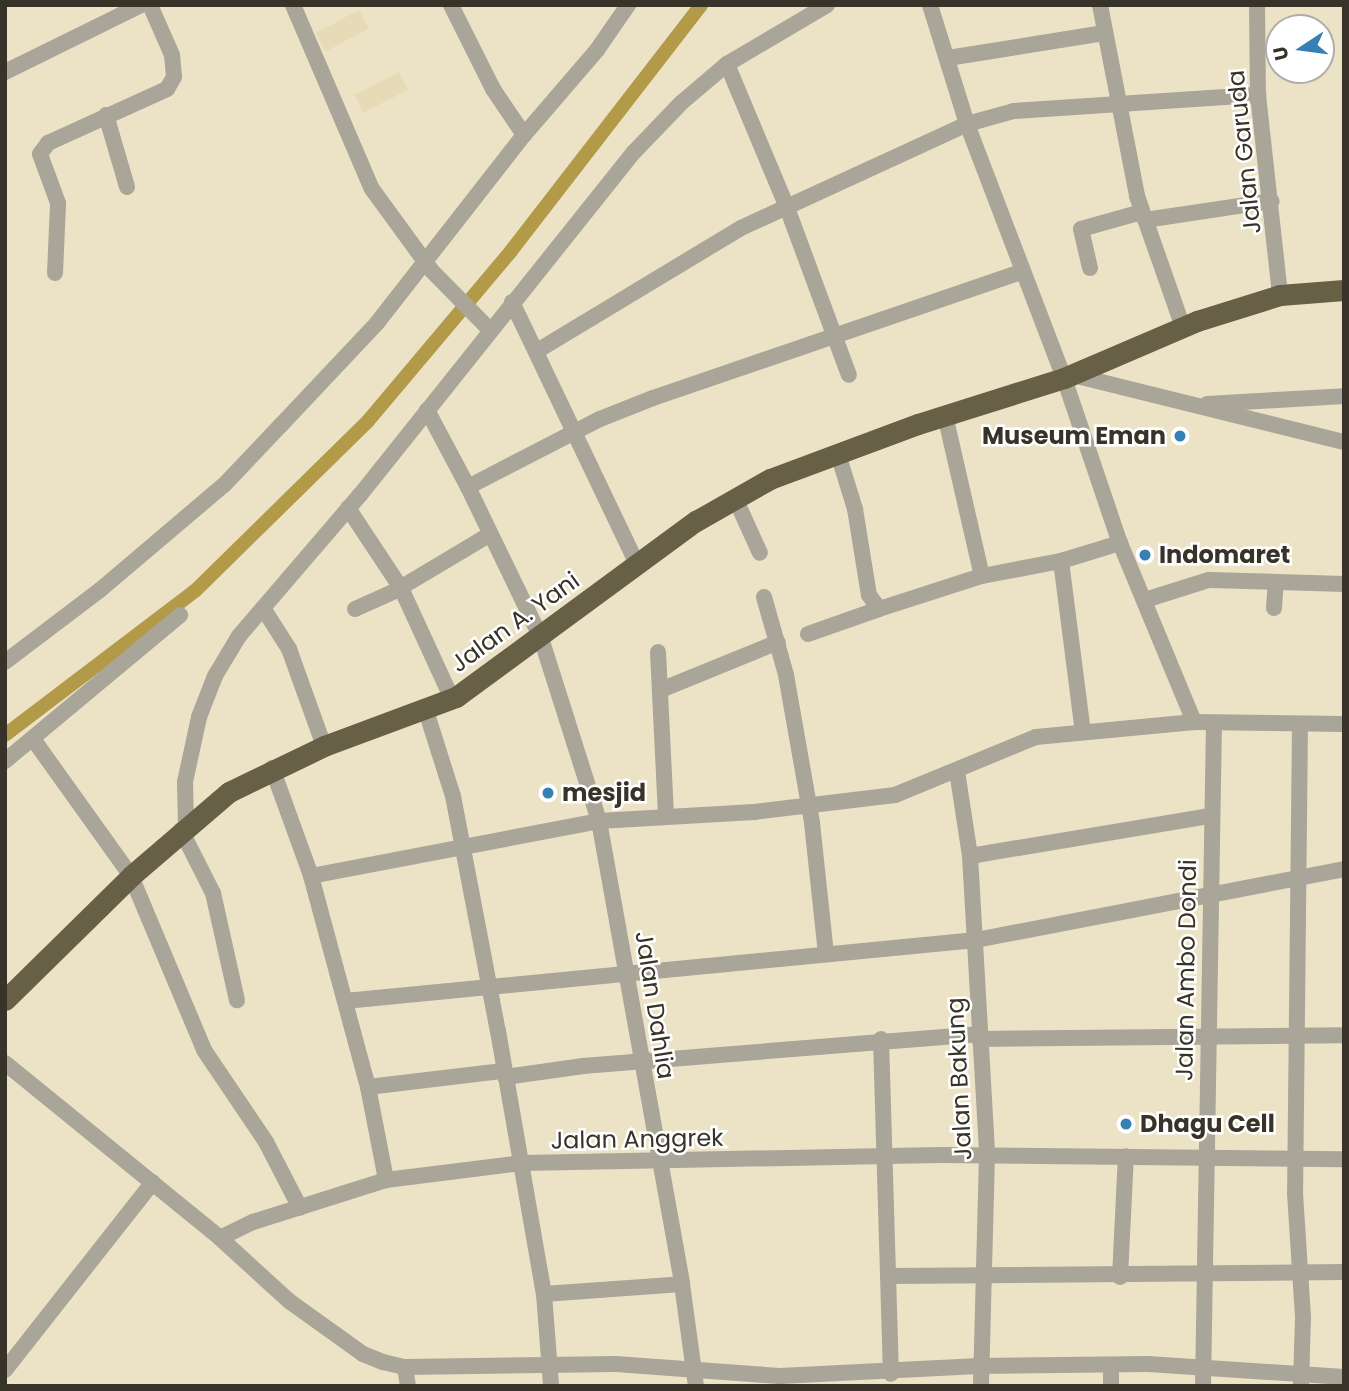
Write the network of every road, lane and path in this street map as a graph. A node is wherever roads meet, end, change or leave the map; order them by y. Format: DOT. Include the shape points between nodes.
graph roads {
  1 [pos="141,5"];
  2 [pos="149,5"];
  3 [pos="451,5"];
  4 [pos="628,5"];
  5 [pos="827,5"];
  6 [pos="930,5"];
  7 [pos="1100,5"];
  8 [pos="1257,5"];
  9 [pos="294,6"];
  10 [pos="1104,33"];
  11 [pos="948,58"];
  12 [pos="727,64"];
  13 [pos="6,70"];
  14 [pos="1258,95"];
  15 [pos="1117,102"];
  16 [pos="106,115"];
  17 [pos="967,124"];
  18 [pos="524,135"];
  19 [pos="127,187"];
  20 [pos="1272,201"];
  21 [pos="786,205"];
  22 [pos="1144,216"];
  23 [pos="428,267"];
  24 [pos="1090,268"];
  25 [pos="1021,272"];
  26 [pos="55,273"];
  27 [pos="1344,290"];
  28 [pos="1280,295"];
  29 [pos="512,302"];
  30 [pos="485,325"];
  31 [pos="1183,327"];
  32 [pos="834,337"];
  33 [pos="537,351"];
  34 [pos="849,375"];
  35 [pos="1068,376"];
  36 [pos="1344,396"];
  37 [pos="1197,405"];
  38 [pos="426,410"];
  39 [pos="944,415"];
  40 [pos="572,434"];
  41 [pos="1344,442"];
  42 [pos="838,454"];
  43 [pos="468,487"];
  44 [pos="735,498"];
  45 [pos="348,508"];
  46 [pos="489,536"];
  47 [pos="1120,543"];
  48 [pos="760,554"];
  49 [pos="1061,561"];
  50 [pos="637,564"];
  51 [pos="982,576"];
  52 [pos="1276,582"];
  53 [pos="1344,584"];
  54 [pos="401,588"];
  55 [pos="764,597"];
  56 [pos="1144,600"];
  57 [pos="264,608"];
  58 [pos="1274,608"];
  59 [pos="880,609"];
  60 [pos="355,610"];
  61 [pos="180,615"];
  62 [pos="808,634"];
  63 [pos="541,638"];
  64 [pos="778,642"];
  65 [pos="658,652"];
  66 [pos="5,662"];
  67 [pos="663,689"];
  68 [pos="452,699"];
  69 [pos="426,711"];
  70 [pos="1194,722"];
  71 [pos="1214,723"];
  72 [pos="1300,724"];
  73 [pos="1344,724"];
  74 [pos="1083,732"];
  75 [pos="33,739"];
  76 [pos="324,746"];
  77 [pos="5,761"];
  78 [pos="272,768"];
  79 [pos="957,771"];
  80 [pos="808,805"];
  81 [pos="1209,816"];
  82 [pos="667,817"];
  83 [pos="599,821"];
  84 [pos="183,828"];
  85 [pos="464,846"];
  86 [pos="970,856"];
  87 [pos="1344,869"];
  88 [pos="131,876"];
  89 [pos="311,876"];
  90 [pos="1296,879"];
  91 [pos="1212,894"];
  92 [pos="976,940"];
  93 [pos="826,954"];
  94 [pos="627,976"];
  95 [pos="488,985"];
  96 [pos="5,1000"];
  97 [pos="237,1000"];
  98 [pos="345,1001"];
  99 [pos="1296,1035"];
  100 [pos="1344,1035"];
  101 [pos="1208,1036"];
  102 [pos="978,1037"];
  103 [pos="881,1039"];
  104 [pos="5,1063"];
  105 [pos="641,1063"];
  106 [pos="504,1074"];
  107 [pos="368,1087"];
  108 [pos="987,1155"];
  109 [pos="1126,1156"];
  110 [pos="887,1157"];
  111 [pos="1207,1158"];
  112 [pos="656,1159"];
  113 [pos="1297,1159"];
  114 [pos="1344,1159"];
  115 [pos="523,1163"];
  116 [pos="386,1180"];
  117 [pos="153,1182"];
  118 [pos="300,1208"];
  119 [pos="220,1238"];
  120 [pos="1344,1272"];
  121 [pos="1299,1274"];
  122 [pos="985,1275"];
  123 [pos="1204,1275"];
  124 [pos="891,1276"];
  125 [pos="1120,1277"];
  126 [pos="682,1284"];
  127 [pos="544,1294"];
  128 [pos="546,1365"];
  129 [pos="979,1366"];
  130 [pos="405,1367"];
  131 [pos="1111,1367"];
  132 [pos="1202,1367"];
  133 [pos="5,1370"];
  134 [pos="891,1374"];
  135 [pos="1344,1377"];
  136 [pos="694,1378"];
  137 [pos="847,1381"];
  138 [pos="1302,1381"];
  139 [pos="408,1386"];
  140 [pos="551,1386"];
  141 [pos="981,1386"];
  142 [pos="1111,1386"];
  143 [pos="1203,1386"];
  1 -- 13 [label="street"];
  2 -- 16 [label="street" via="172,55 174,77 167,89"];
  3 -- 18 [label="street" via="493,89"];
  4 -- 18 [label="street" via="597,50"];
  5 -- 12 [label="street"];
  6 -- 11 [label="street"];
  7 -- 10 [label="street"];
  8 -- 14 [label="street, Jalan Garuda"];
  9 -- 23 [label="street" via="372,189"];
  10 -- 11 [label="street"];
  10 -- 15 [label="street"];
  11 -- 17 [label="street"];
  12 -- 21 [label="street"];
  12 -- 29 [label="street" via="681,103 635,152"];
  14 -- 15 [label="street"];
  14 -- 20 [label="street, Jalan Garuda"];
  15 -- 17 [label="street" via="1014,111"];
  15 -- 22 [label="street"];
  16 -- 19 [label="street"];
  16 -- 26 [label="street" via="48,143 40,154 58,203"];
  17 -- 21 [label="street"];
  17 -- 25 [label="street"];
  18 -- 23 [label="street"];
  20 -- 22 [label="street"];
  20 -- 28 [label="street, Jalan Garuda"];
  21 -- 32 [label="street"];
  21 -- 33 [label="street"];
  22 -- 24 [label="street" via="1081,229"];
  22 -- 31 [label="street"];
  23 -- 30 [label="street"];
  23 -- 66 [label="street" via="223,485 100,590"];
  25 -- 32 [label="street"];
  25 -- 35 [label="street"];
  27 -- 28 [label="highway, Jalan A. Yani"];
  28 -- 31 [label="highway, Jalan A. Yani"];
  29 -- 30 [label="street"];
  29 -- 33 [label="street"];
  30 -- 38 [label="street"];
  31 -- 35 [label="highway, Jalan A. Yani"];
  32 -- 34 [label="street"];
  32 -- 40 [label="street" via="653,397"];
  33 -- 40 [label="street"];
  35 -- 37 [label="street"];
  35 -- 39 [label="highway, Jalan A. Yani"];
  35 -- 47 [label="street"];
  36 -- 37 [label="street"];
  37 -- 41 [label="street"];
  38 -- 43 [label="street, Jalan Dahlia"];
  38 -- 45 [label="street"];
  39 -- 42 [label="highway, Jalan A. Yani"];
  39 -- 51 [label="street"];
  40 -- 43 [label="street"];
  40 -- 50 [label="street"];
  42 -- 44 [label="highway, Jalan A. Yani" via="770,478"];
  42 -- 59 [label="street" via="855,509 869,595"];
  43 -- 46 [label="street, Jalan Dahlia"];
  44 -- 48 [label="street"];
  44 -- 50 [label="highway, Jalan A. Yani"];
  45 -- 54 [label="street"];
  45 -- 57 [label="street"];
  46 -- 54 [label="street"];
  46 -- 63 [label="street, Jalan Dahlia"];
  47 -- 49 [label="street"];
  47 -- 56 [label="street"];
  49 -- 51 [label="street"];
  49 -- 74 [label="street"];
  50 -- 63 [label="highway, Jalan A. Yani"];
  51 -- 59 [label="street"];
  52 -- 53 [label="street"];
  52 -- 56 [label="street" via="1209,580"];
  52 -- 58 [label="street"];
  54 -- 60 [label="street"];
  54 -- 68 [label="street"];
  55 -- 64 [label="street"];
  56 -- 70 [label="street"];
  57 -- 76 [label="street" via="289,649"];
  57 -- 84 [label="street" via="222,662 199,716 185,782"];
  59 -- 62 [label="street"];
  61 -- 75 [label="street"];
  63 -- 68 [label="highway, Jalan A. Yani"];
  63 -- 83 [label="street, Jalan Dahlia"];
  64 -- 67 [label="street"];
  64 -- 80 [label="street"];
  65 -- 67 [label="street"];
  67 -- 82 [label="street"];
  68 -- 69 [label="highway, Jalan A. Yani"];
  69 -- 76 [label="highway, Jalan A. Yani"];
  69 -- 85 [label="street"];
  70 -- 71 [label="street"];
  70 -- 74 [label="street"];
  71 -- 72 [label="street"];
  71 -- 81 [label="street, Jalan Ambo Dondi"];
  72 -- 73 [label="street"];
  72 -- 90 [label="street"];
  74 -- 79 [label="street" via="1020,742"];
  75 -- 77 [label="street"];
  75 -- 88 [label="street"];
  76 -- 78 [label="highway, Jalan A. Yani"];
  78 -- 84 [label="highway, Jalan A. Yani" via="229,792"];
  78 -- 89 [label="street"];
  79 -- 80 [label="street" via="895,795"];
  79 -- 86 [label="street, Jalan Bakung"];
  80 -- 82 [label="street"];
  80 -- 93 [label="street"];
  81 -- 86 [label="street"];
  81 -- 91 [label="street, Jalan Ambo Dondi"];
  82 -- 83 [label="street"];
  83 -- 85 [label="street"];
  83 -- 94 [label="street, Jalan Dahlia"];
  84 -- 88 [label="highway, Jalan A. Yani"];
  84 -- 97 [label="street" via="213,894"];
  85 -- 89 [label="street"];
  85 -- 95 [label="street"];
  86 -- 92 [label="street, Jalan Bakung"];
  87 -- 90 [label="street"];
  88 -- 96 [label="highway, Jalan A. Yani"];
  88 -- 118 [label="street" via="204,1050 266,1142"];
  89 -- 98 [label="street"];
  90 -- 91 [label="street"];
  90 -- 99 [label="street"];
  91 -- 92 [label="street"];
  91 -- 101 [label="street, Jalan Ambo Dondi"];
  92 -- 93 [label="street"];
  92 -- 102 [label="street, Jalan Bakung"];
  93 -- 94 [label="street"];
  94 -- 95 [label="street"];
  94 -- 105 [label="street, Jalan Dahlia"];
  95 -- 98 [label="street"];
  95 -- 106 [label="street"];
  98 -- 107 [label="street"];
  99 -- 100 [label="street"];
  99 -- 101 [label="street"];
  99 -- 113 [label="street"];
  101 -- 102 [label="street"];
  101 -- 111 [label="street, Jalan Ambo Dondi"];
  102 -- 103 [label="street"];
  102 -- 108 [label="street, Jalan Bakung"];
  103 -- 105 [label="street"];
  103 -- 110 [label="street"];
  104 -- 117 [label="street"];
  105 -- 106 [label="street"];
  105 -- 112 [label="street, Jalan Dahlia"];
  106 -- 107 [label="street"];
  106 -- 115 [label="street"];
  107 -- 116 [label="street"];
  108 -- 109 [label="street, Jalan Anggrek"];
  108 -- 110 [label="street, Jalan Anggrek"];
  108 -- 122 [label="street, Jalan Bakung"];
  109 -- 111 [label="street, Jalan Anggrek"];
  109 -- 125 [label="street"];
  110 -- 112 [label="street, Jalan Anggrek"];
  110 -- 124 [label="street"];
  111 -- 113 [label="street, Jalan Anggrek"];
  111 -- 123 [label="street, Jalan Ambo Dondi"];
  112 -- 115 [label="street, Jalan Anggrek"];
  112 -- 126 [label="street, Jalan Dahlia"];
  113 -- 114 [label="street, Jalan Anggrek"];
  113 -- 121 [label="street"];
  115 -- 116 [label="street, Jalan Anggrek"];
  115 -- 127 [label="street"];
  116 -- 118 [label="street, Jalan Anggrek"];
  117 -- 119 [label="street"];
  117 -- 133 [label="street"];
  118 -- 119 [label="street, Jalan Anggrek"];
  119 -- 130 [label="street" via="289,1301 345,1343 363,1354"];
  120 -- 121 [label="street"];
  121 -- 123 [label="street"];
  121 -- 138 [label="street"];
  122 -- 124 [label="street"];
  122 -- 125 [label="street"];
  122 -- 129 [label="street, Jalan Bakung"];
  123 -- 125 [label="street"];
  123 -- 132 [label="street, Jalan Ambo Dondi"];
  124 -- 134 [label="street"];
  126 -- 127 [label="street"];
  126 -- 136 [label="street, Jalan Dahlia"];
  127 -- 128 [label="street"];
  128 -- 130 [label="street"];
  128 -- 136 [label="street" via="616,1364"];
  128 -- 140 [label="street"];
  129 -- 131 [label="street"];
  129 -- 134 [label="street"];
  129 -- 141 [label="street, Jalan Bakung"];
  130 -- 139 [label="street"];
  131 -- 132 [label="street"];
  131 -- 142 [label="street"];
  132 -- 138 [label="street"];
  132 -- 143 [label="street, Jalan Ambo Dondi"];
  134 -- 137 [label="street"];
  135 -- 138 [label="street"];
  136 -- 137 [label="street" via="737,1375"];
}
